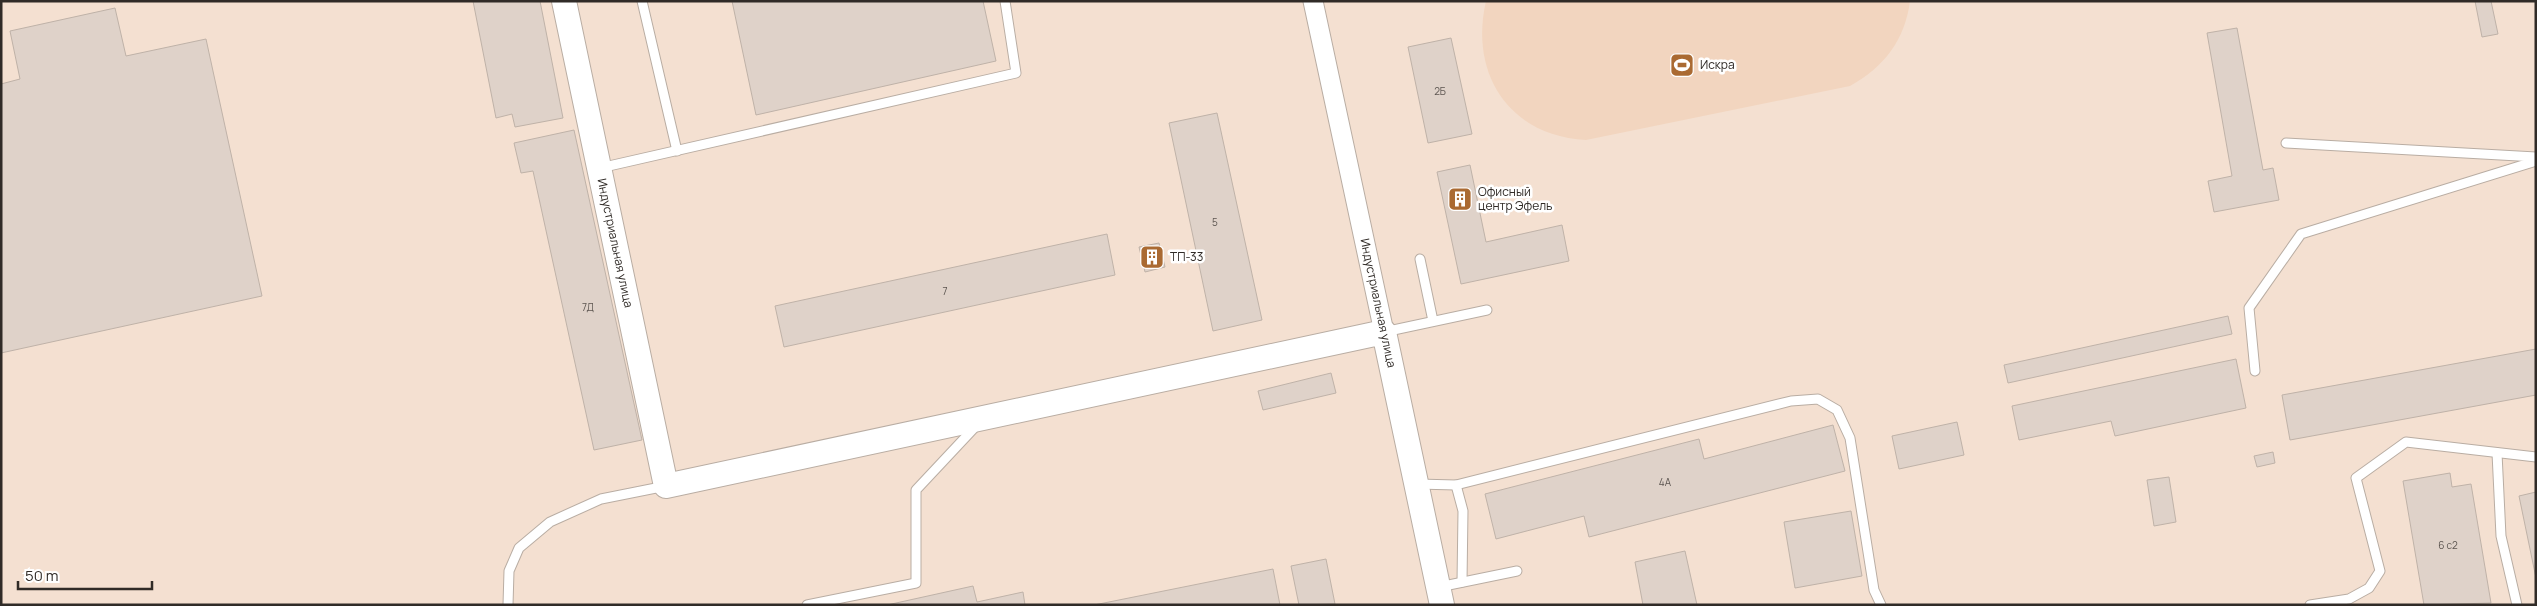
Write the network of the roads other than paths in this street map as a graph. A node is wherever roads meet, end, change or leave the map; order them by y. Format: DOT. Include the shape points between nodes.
graph roads {
  1 [pos="564,1"];
  2 [pos="642,1"];
  3 [pos="1005,1"];
  4 [pos="1313,1"];
  5 [pos="2286,143"];
  6 [pos="677,151"];
  7 [pos="2536,159"];
  8 [pos="599,168"];
  9 [pos="1420,259"];
  10 [pos="1487,310"];
  11 [pos="1432,321"];
  12 [pos="1384,332"];
  13 [pos="2255,371"];
  14 [pos="983,418"];
  15 [pos="2497,453"];
  16 [pos="2536,458"];
  17 [pos="1416,484"];
  18 [pos="1456,485"];
  19 [pos="666,486"];
  20 [pos="1517,571"];
  21 [pos="1462,582"];
  22 [pos="1440,596"];
  23 [pos="508,605"];
  24 [pos="807,605"];
  25 [pos="1881,605"];
  26 [pos="2310,605"];
  27 [pos="2517,605"];
  1 -- 8 [label="street, Индустриальная улица"];
  2 -- 6 [label="lane"];
  3 -- 6 [label="lane" via="1016,73"];
  4 -- 12 [label="street, Индустриальная улица"];
  5 -- 7 [label="lane"];
  6 -- 8 [label="lane"];
  7 -- 13 [label="lane" via="2301,234 2249,308"];
  8 -- 19 [label="street, Индустриальная улица"];
  9 -- 11 [label="lane"];
  10 -- 11 [label="lane"];
  11 -- 12 [label="lane"];
  12 -- 14 [label="street"];
  12 -- 17 [label="street, Индустриальная улица"];
  14 -- 19 [label="street"];
  14 -- 24 [label="lane" via="916,490 916,583"];
  15 -- 16 [label="lane"];
  15 -- 26 [label="lane" via="2406,442 2356,478 2380,571 2369,588 2350,599"];
  15 -- 27 [label="lane" via="2501,536"];
  17 -- 18 [label="lane"];
  17 -- 22 [label="street, Индустриальная улица"];
  18 -- 21 [label="lane" via="1463,510"];
  18 -- 25 [label="lane" via="1792,401 1818,399 1837,410 1850,438 1874,590"];
  19 -- 23 [label="lane" via="601,499 550,522 519,548 509,571"];
  20 -- 21 [label="lane"];
  21 -- 22 [label="lane"];
}
